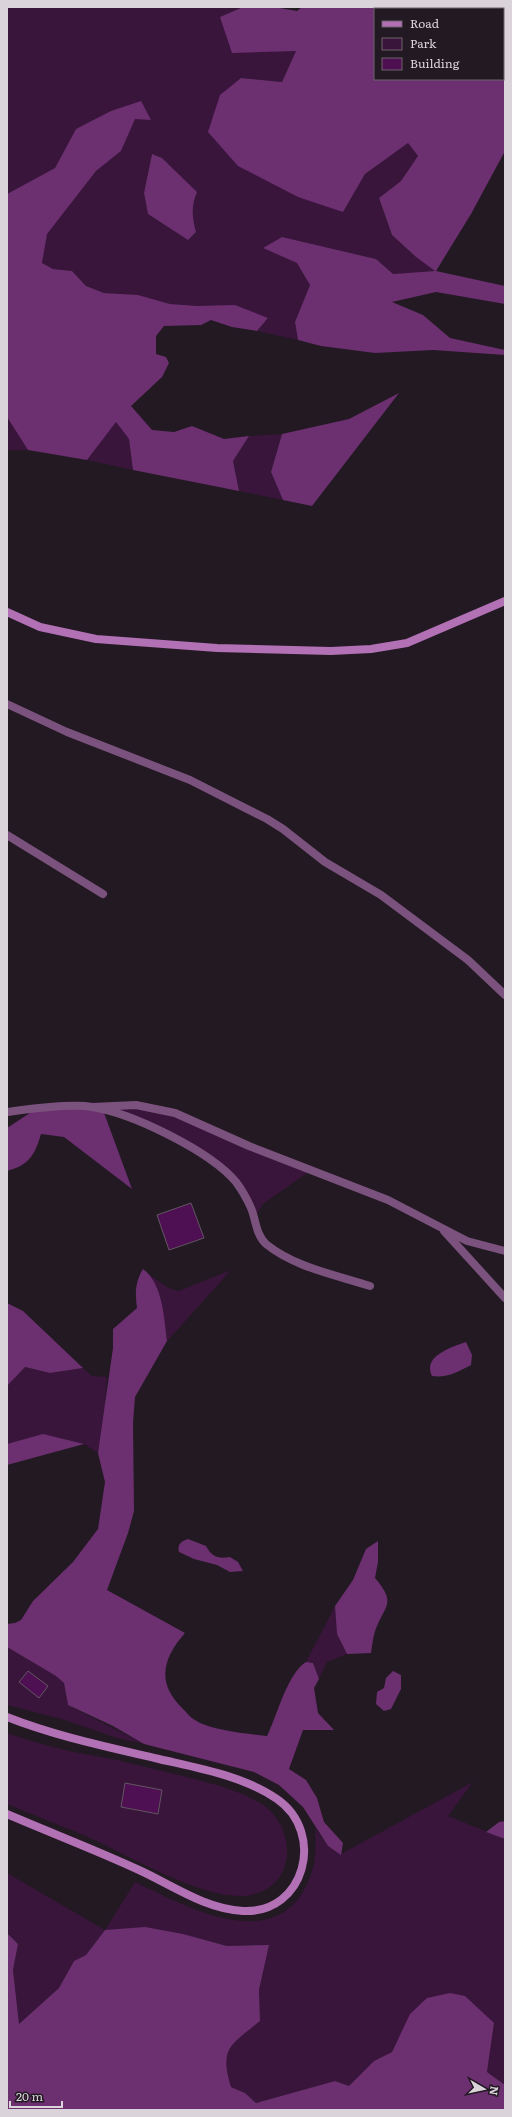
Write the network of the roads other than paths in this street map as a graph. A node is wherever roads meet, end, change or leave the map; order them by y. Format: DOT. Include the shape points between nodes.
graph roads {
  1 [pos="505,601"];
  2 [pos="7,612"];
  3 [pos="7,704"];
  4 [pos="7,835"];
  5 [pos="103,894"];
  6 [pos="505,995"];
  7 [pos="92,1107"];
  8 [pos="7,1112"];
  9 [pos="441,1227"];
  10 [pos="505,1251"];
  11 [pos="370,1286"];
  12 [pos="505,1298"];
  13 [pos="7,1717"];
  14 [pos="7,1814"];
  1 -- 2 [label="main road" via="407,643 371,649 331,651 217,648 96,639 40,627"];
  3 -- 6 [label="street" via="74,735 190,780 278,826 324,862 381,895 468,960"];
  4 -- 5 [label="street"];
  7 -- 8 [label="street"];
  7 -- 9 [label="street" via="136,1105 175,1113 249,1146 388,1200"];
  7 -- 11 [label="street" via="166,1134 222,1168 241,1189 251,1208 260,1237 274,1250 298,1262"];
  9 -- 10 [label="street" via="474,1243"];
  9 -- 12 [label="street"];
  13 -- 14 [label="main road" via="59,1733 215,1772 265,1792 284,1804 297,1818 302,1834 303,1859 294,1885 282,1900 263,1909 241,1911 201,1900 140,1870"];
}
